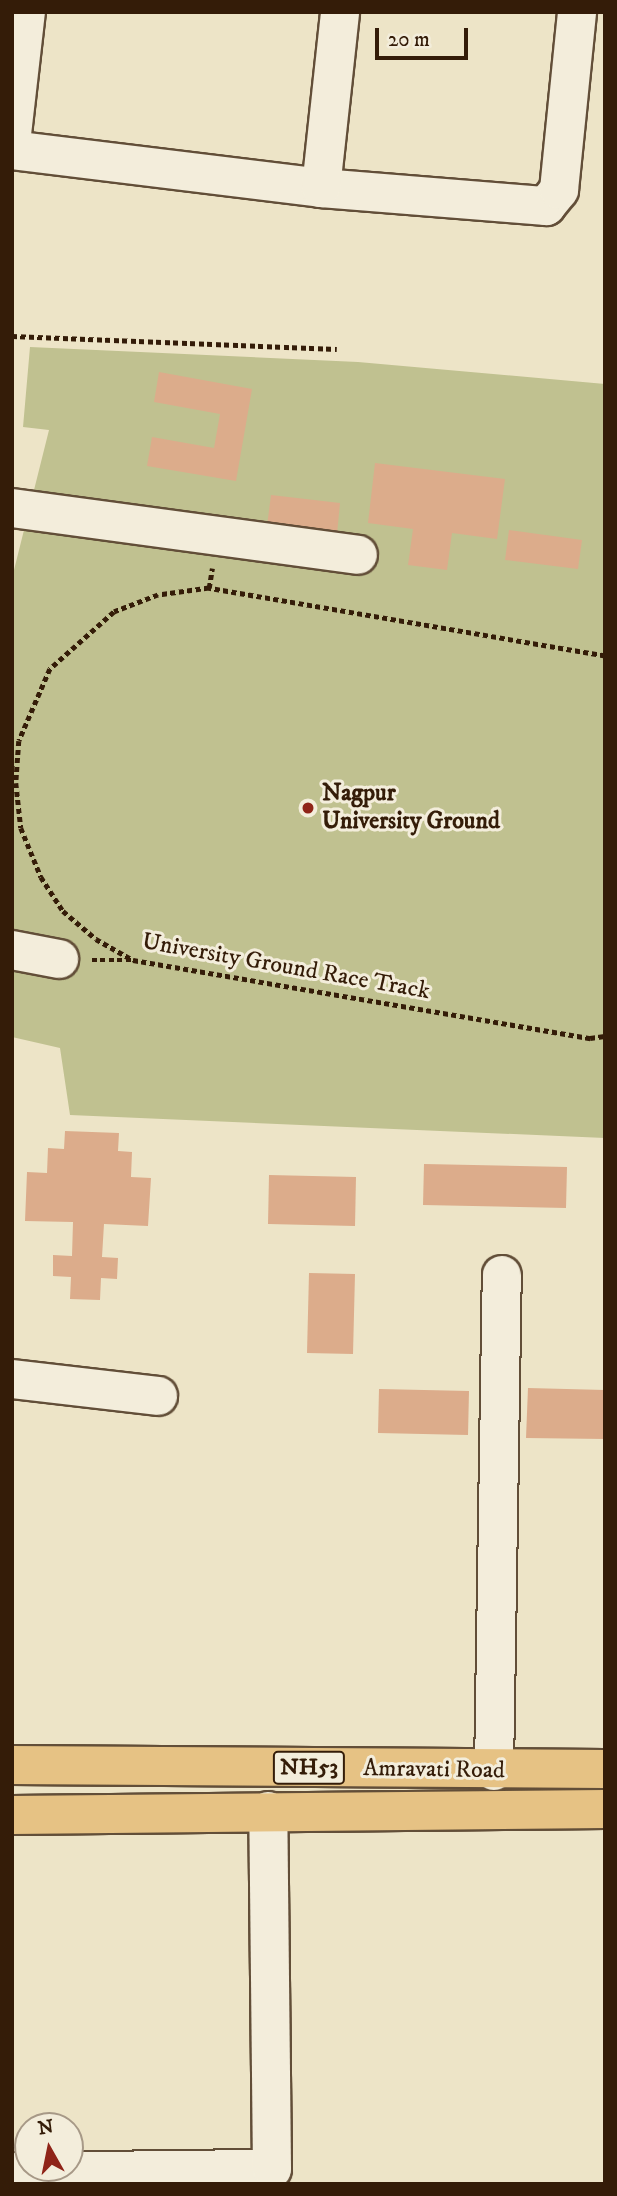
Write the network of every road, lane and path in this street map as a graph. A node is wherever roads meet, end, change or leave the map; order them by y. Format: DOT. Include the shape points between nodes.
graph roads {
  1 [pos="26,12"];
  2 [pos="340,12"];
  3 [pos="577,12"];
  4 [pos="12,134"];
  5 [pos="12,150"];
  6 [pos="321,188"];
  7 [pos="12,336"];
  8 [pos="337,349"];
  9 [pos="12,508"];
  10 [pos="358,555"];
  11 [pos="605,656"];
  12 [pos="12,950"];
  13 [pos="59,960"];
  14 [pos="605,1036"];
  15 [pos="502,1276"];
  16 [pos="12,1379"];
  17 [pos="158,1396"];
  18 [pos="12,1765"];
  19 [pos="605,1769"];
  20 [pos="494,1771"];
  21 [pos="605,1786"];
  22 [pos="12,1791"];
  23 [pos="605,1799"];
  24 [pos="12,1803"];
  25 [pos="605,1808"];
  26 [pos="268,1811"];
  27 [pos="12,1815"];
  28 [pos="12,2172"];
  1 -- 4 [label="street"];
  2 -- 6 [label="street"];
  3 -- 6 [label="street" via="559,190 545,206"];
  5 -- 6 [label="street"];
  7 -- 8 [label="path"];
  9 -- 10 [label="street"];
  11 -- 14 [label="path, University Ground Race Track" via="209,588 158,595 114,611 50,669 19,741 16,783 21,828 63,911 96,939 133,960 590,1038"];
  12 -- 13 [label="street"];
  15 -- 20 [label="street"];
  16 -- 17 [label="street"];
  18 -- 20 [label="highway, Amravati Road / NH53"];
  19 -- 20 [label="highway, Amravati Road / NH53"];
  21 -- 22 [label="highway"];
  23 -- 24 [label="highway"];
  25 -- 26 [label="highway, Amravati Road / NH53"];
  26 -- 27 [label="highway, Amravati Road / NH53"];
  26 -- 28 [label="street" via="272,2169"];
}
